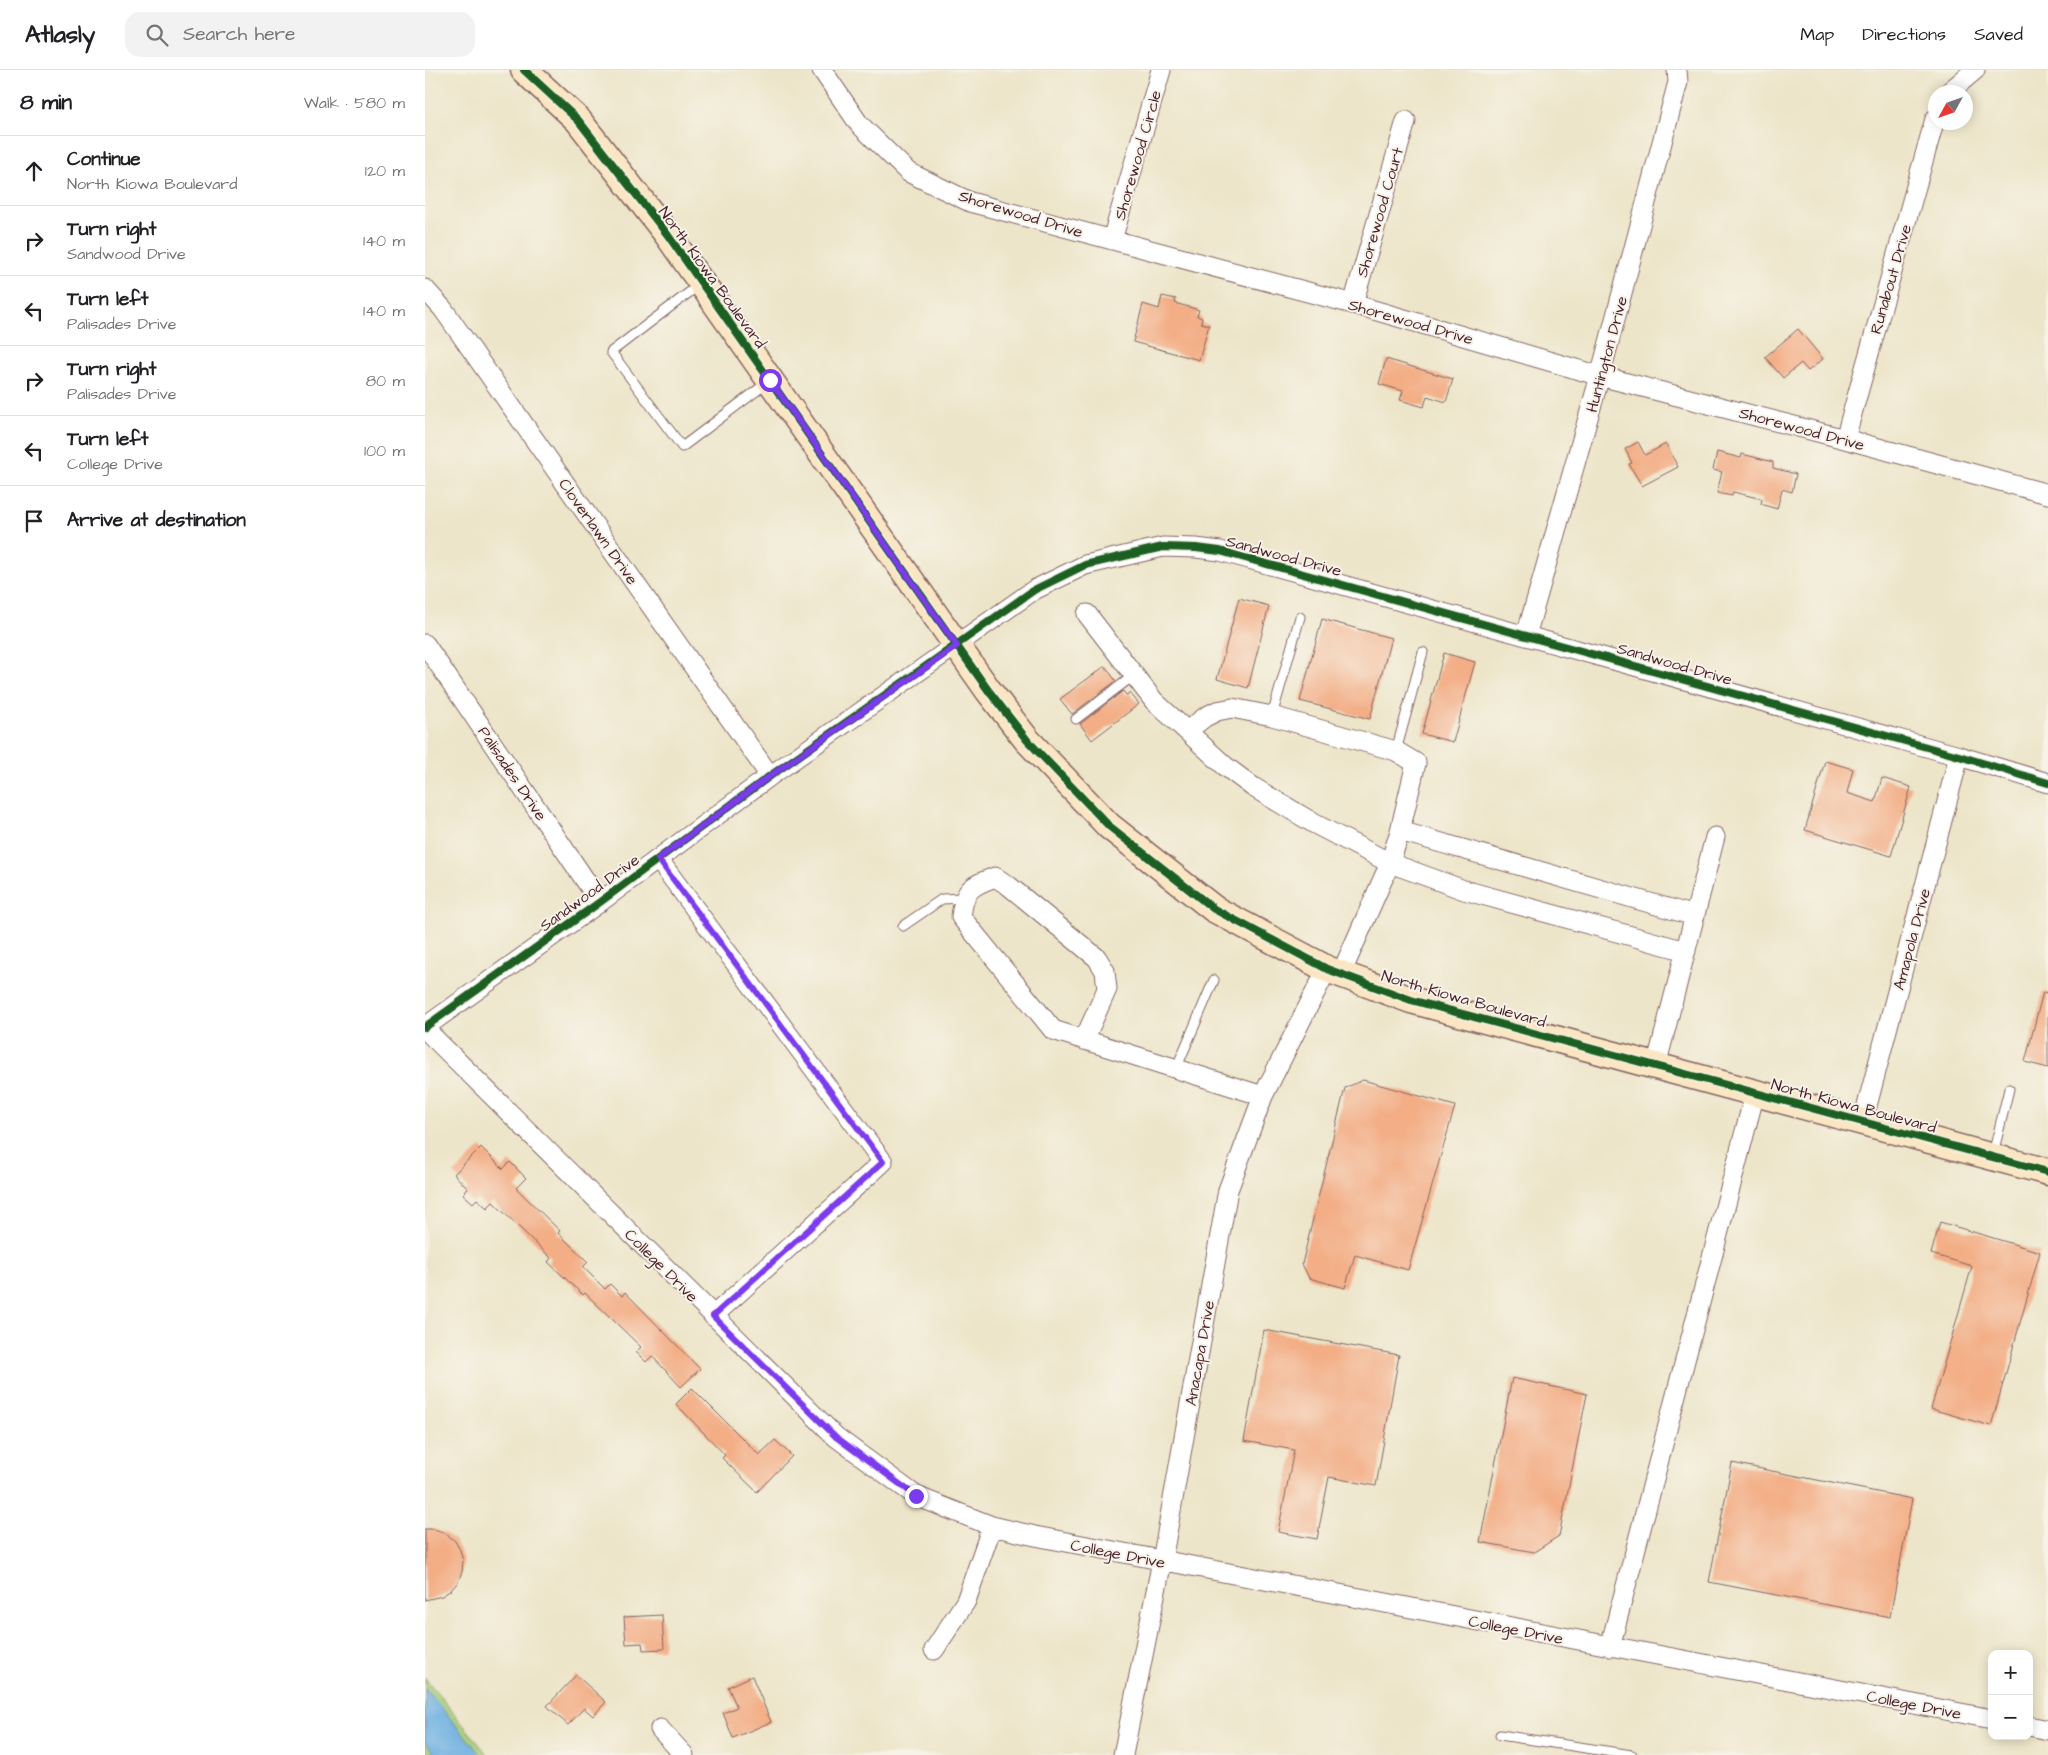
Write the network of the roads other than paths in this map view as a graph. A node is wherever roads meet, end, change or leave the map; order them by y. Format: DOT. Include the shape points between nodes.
graph roads {
  1 [pos="524,70"];
  2 [pos="823,70"];
  3 [pos="1161,70"];
  4 [pos="1677,70"];
  5 [pos="1975,70"];
  6 [pos="1957,85"];
  7 [pos="1406,121"];
  8 [pos="1932,130"];
  9 [pos="1112,240"];
  10 [pos="701,284"];
  11 [pos="425,289"];
  12 [pos="1353,304"];
  13 [pos="1600,376"];
  14 [pos="770,380"];
  15 [pos="1845,439"];
  16 [pos="2048,494"];
  17 [pos="1087,614"];
  18 [pos="1300,617"];
  19 [pos="1526,636"];
  20 [pos="425,644"];
  21 [pos="957,646"];
  22 [pos="1423,652"];
  23 [pos="1133,676"];
  24 [pos="1272,716"];
  25 [pos="1076,719"];
  26 [pos="1187,731"];
  27 [pos="1396,751"];
  28 [pos="1959,756"];
  29 [pos="770,776"];
  30 [pos="2048,783"];
  31 [pos="1400,831"];
  32 [pos="1715,837"];
  33 [pos="658,859"];
  34 [pos="1390,864"];
  35 [pos="963,898"];
  36 [pos="600,902"];
  37 [pos="1695,916"];
  38 [pos="903,926"];
  39 [pos="1686,951"];
  40 [pos="1334,971"];
  41 [pos="1214,980"];
  42 [pos="425,1028"];
  43 [pos="1084,1040"];
  44 [pos="1657,1066"];
  45 [pos="1176,1069"];
  46 [pos="2009,1089"];
  47 [pos="1755,1093"];
  48 [pos="1263,1096"];
  49 [pos="1863,1121"];
  50 [pos="1993,1156"];
  51 [pos="2048,1172"];
  52 [pos="713,1316"];
  53 [pos="992,1526"];
  54 [pos="1161,1561"];
  55 [pos="1610,1647"];
  56 [pos="934,1650"];
  57 [pos="1988,1718"];
  58 [pos="2033,1727"];
  59 [pos="661,1729"];
  60 [pos="2048,1730"];
  61 [pos="1500,1735"];
  62 [pos="683,1755"];
  63 [pos="1123,1755"];
  64 [pos="1633,1755"];
  1 -- 10 [label="street, North Kiowa Boulevard" via="577,120 662,227"];
  2 -- 9 [label="street, Shorewood Drive" via="859,124 907,172 970,202"];
  3 -- 9 [label="street, Shorewood Circle"];
  4 -- 13 [label="street, Huntington Drive" via="1678,82"];
  5 -- 6 [label="street"];
  7 -- 12 [label="street, Shorewood Court"];
  8 -- 15 [label="street, Runabout Drive"];
  9 -- 12 [label="street, Shorewood Drive"];
  10 -- 14 [label="street, North Kiowa Boulevard"];
  10 -- 14 [label="lane" via="611,352 681,447"];
  11 -- 29 [label="street, Cloverlawn Drive" via="443,309"];
  12 -- 13 [label="street, Shorewood Drive"];
  13 -- 15 [label="street, Shorewood Drive"];
  13 -- 19 [label="street, Huntington Drive"];
  14 -- 21 [label="street, North Kiowa Boulevard"];
  15 -- 16 [label="street, Shorewood Drive"];
  17 -- 23 [label="street"];
  18 -- 24 [label="lane"];
  19 -- 21 [label="street, Sandwood Drive" via="1220,551 1163,547 1085,564 1035,590"];
  19 -- 28 [label="street, Sandwood Drive"];
  20 -- 36 [label="street, Palisades Drive"];
  21 -- 29 [label="street, Sandwood Drive"];
  21 -- 40 [label="street, North Kiowa Boulevard" via="1027,740 1109,826 1214,909"];
  22 -- 27 [label="lane"];
  23 -- 25 [label="lane"];
  23 -- 26 [label="street" via="1154,701"];
  24 -- 26 [label="street" via="1232,708 1205,716"];
  24 -- 27 [label="street"];
  26 -- 34 [label="street" via="1253,787"];
  27 -- 31 [label="street, Anacapa Drive" via="1416,763"];
  28 -- 30 [label="street, Sandwood Drive"];
  28 -- 49 [label="street, Amapola Drive"];
  29 -- 33 [label="street, Sandwood Drive"];
  31 -- 34 [label="street, Anacapa Drive"];
  31 -- 37 [label="street"];
  32 -- 37 [label="street"];
  33 -- 36 [label="street, Sandwood Drive"];
  33 -- 52 [label="street" via="883,1162"];
  34 -- 39 [label="street" via="1464,890"];
  34 -- 40 [label="street, Anacapa Drive"];
  35 -- 38 [label="lane" via="942,899"];
  35 -- 43 [label="street" via="961,917 1053,1030"];
  35 -- 43 [label="street" via="976,884 995,877 1097,958 1105,971 1107,989"];
  36 -- 42 [label="street, Sandwood Drive"];
  37 -- 39 [label="street"];
  39 -- 44 [label="street"];
  40 -- 44 [label="street, North Kiowa Boulevard" via="1411,1000"];
  40 -- 48 [label="street, Anacapa Drive"];
  41 -- 45 [label="lane"];
  42 -- 52 [label="street, College Drive"];
  43 -- 45 [label="street"];
  44 -- 47 [label="street, North Kiowa Boulevard"];
  45 -- 48 [label="street"];
  46 -- 50 [label="lane"];
  47 -- 49 [label="street, North Kiowa Boulevard"];
  47 -- 55 [label="street"];
  48 -- 54 [label="street, Anacapa Drive" via="1228,1190"];
  49 -- 50 [label="street, North Kiowa Boulevard"];
  50 -- 51 [label="street, North Kiowa Boulevard"];
  52 -- 53 [label="street, College Drive" via="836,1437 916,1496"];
  53 -- 54 [label="street, College Drive"];
  53 -- 56 [label="street" via="967,1600"];
  54 -- 55 [label="street, College Drive"];
  54 -- 63 [label="street, Anacapa Drive"];
  55 -- 57 [label="street, College Drive"];
  58 -- 60 [label="street"];
  59 -- 62 [label="street"];
  61 -- 64 [label="lane"];
}
